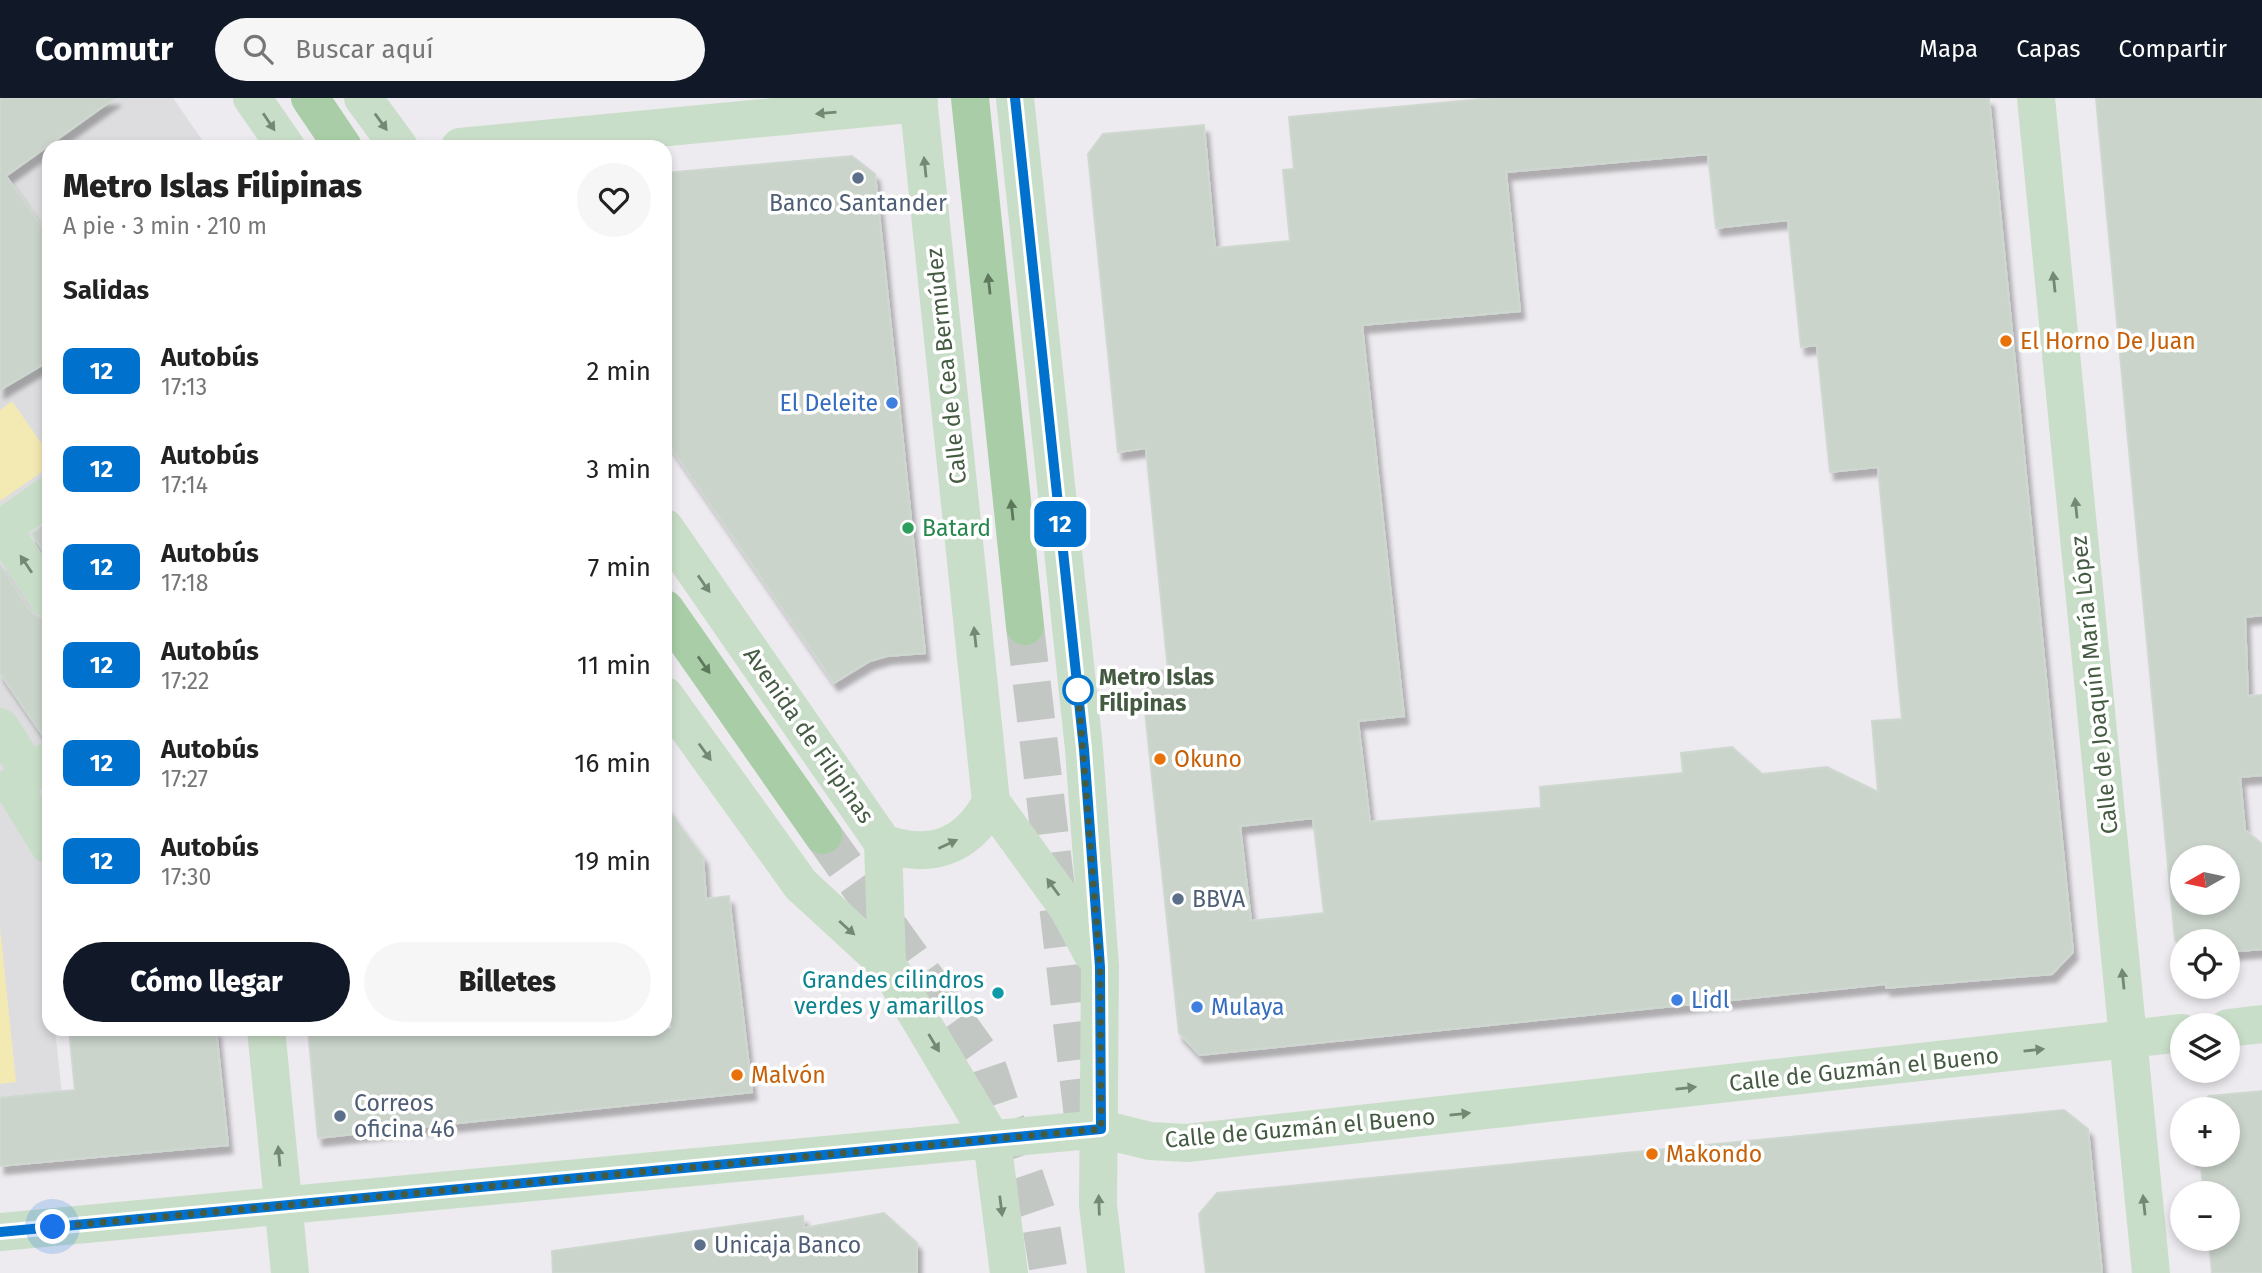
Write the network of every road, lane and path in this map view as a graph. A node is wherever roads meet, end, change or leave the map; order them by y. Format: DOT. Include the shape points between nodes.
graph roads {
  1 [pos="252,98"];
  2 [pos="310,98"];
  3 [pos="363,98"];
  4 [pos="970,98"];
  5 [pos="1015,98"];
  6 [pos="2036,98"];
  7 [pos="918,100"];
  8 [pos="281,140"];
  9 [pos="338,140"];
  10 [pos="394,140"];
  11 [pos="528,140"];
  12 [pos="42,500"];
  13 [pos="1,529"];
  14 [pos="672,538"];
  15 [pos="42,589"];
  16 [pos="672,619"];
  17 [pos="1025,626"];
  18 [pos="672,706"];
  19 [pos="0,727"];
  20 [pos="39,767"];
  21 [pos="991,802"];
  22 [pos="42,834"];
  23 [pos="823,835"];
  24 [pos="883,843"];
  25 [pos="887,964"];
  26 [pos="1100,967"];
  27 [pos="2262,1024"];
  28 [pos="2240,1027"];
  29 [pos="2170,1034"];
  30 [pos="267,1036"];
  31 [pos="2129,1039"];
  32 [pos="1101,1129"];
  33 [pos="992,1140"];
  34 [pos="284,1206"];
  35 [pos="0,1232"];
  36 [pos="290,1273"];
  37 [pos="1009,1273"];
  38 [pos="1106,1273"];
  39 [pos="2151,1273"];
  1 -- 8 [label="street, one-way"];
  2 -- 9 [label="main road"];
  3 -- 10 [label="street, one-way"];
  17 -- 4 [label="main road, one-way"];
  5 -- 26 [label="street" via="1079,701"];
  31 -- 6 [label="street, Calle de Joaquín María López, one-way"];
  7 -- 11 [label="street, one-way"];
  21 -- 7 [label="street, Calle de Cea Bermúdez, one-way"];
  12 -- 13 [label="street"];
  15 -- 13 [label="street, one-way"];
  14 -- 24 [label="street, Avenida de Filipinas, one-way"];
  16 -- 23 [label="main road, Avenida de Filipinas, one-way"];
  18 -- 25 [label="street, Avenida de Filipinas, one-way" via="800,885"];
  19 -- 20 [label="street"];
  20 -- 22 [label="street" via="13,786"];
  24 -- 21 [label="street, one-way" via="906,851 951,845 981,822"];
  26 -- 21 [label="street, one-way" via="1068,908"];
  24 -- 25 [label="street, Avenida de Filipinas"];
  25 -- 33 [label="street, Avenida de Filipinas, one-way"];
  26 -- 32 [label="street"];
  27 -- 28 [label="street"];
  29 -- 31 [label="street, Calle de Guzmán el Bueno"];
  34 -- 30 [label="street, one-way"];
  32 -- 31 [label="street, Calle de Guzmán el Bueno, one-way" via="1150,1141 1187,1143"];
  39 -- 31 [label="street, Calle de Joaquín María López, one-way"];
  32 -- 33 [label="street, Calle de Guzmán el Bueno"];
  38 -- 32 [label="street, one-way" via="1098,1205"];
  33 -- 34 [label="street, Calle de Guzmán el Bueno"];
  33 -- 37 [label="street, one-way"];
  34 -- 35 [label="street, Calle de Guzmán el Bueno"];
  34 -- 36 [label="street"];
}
